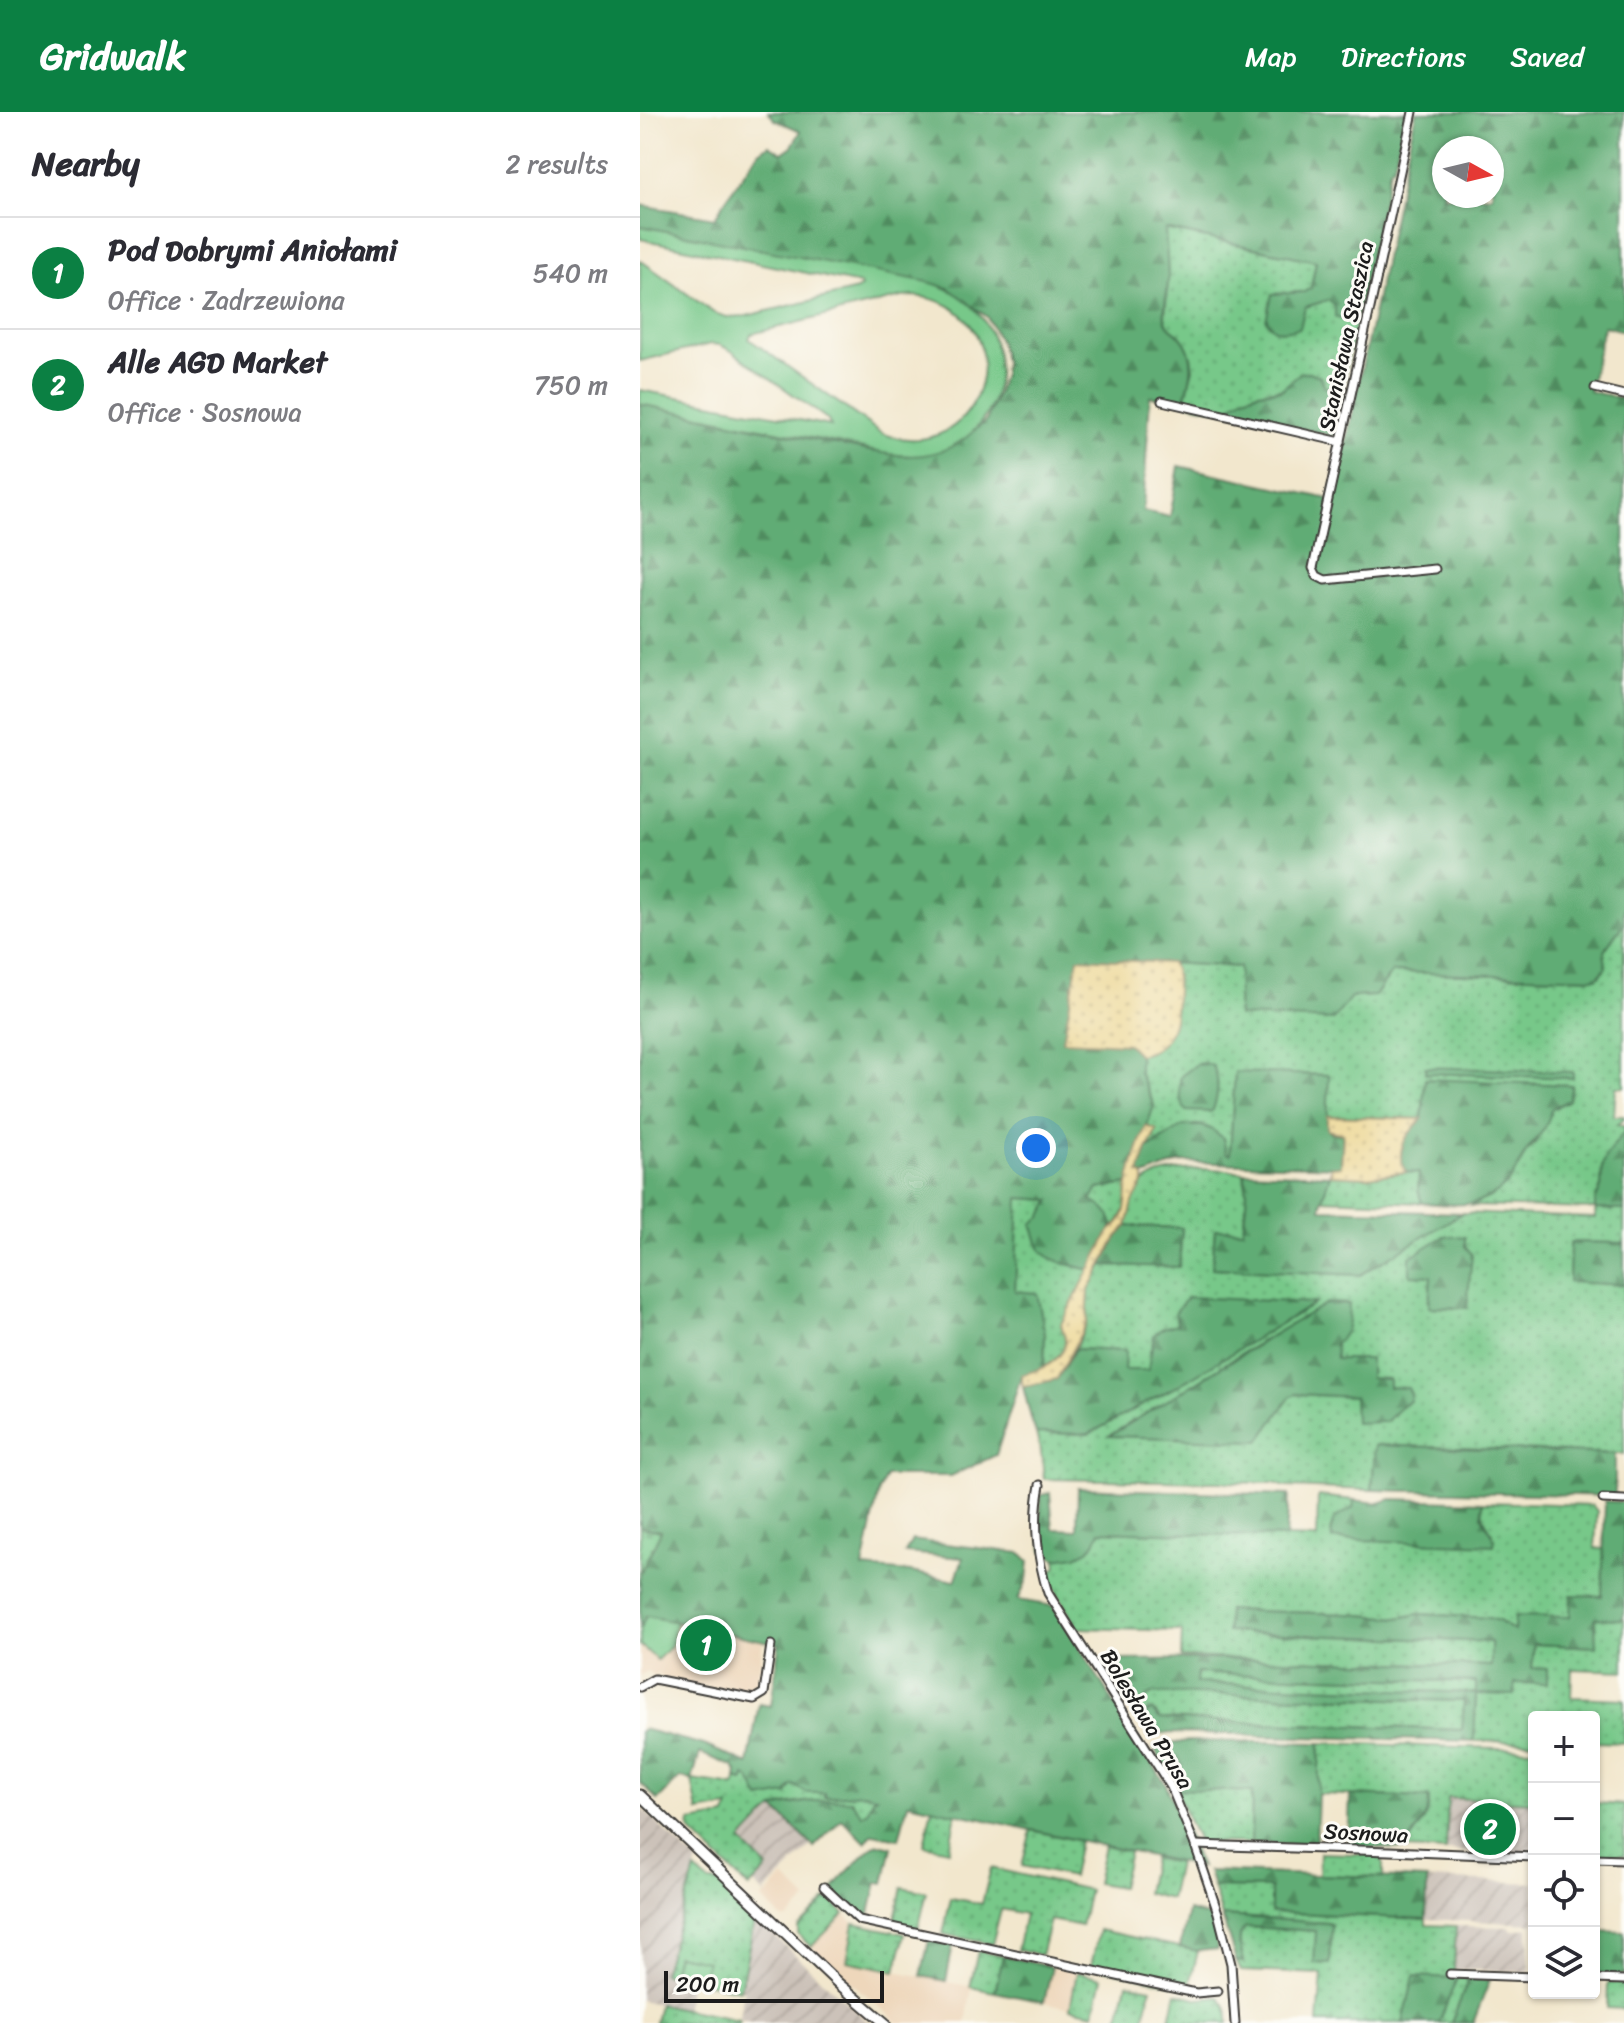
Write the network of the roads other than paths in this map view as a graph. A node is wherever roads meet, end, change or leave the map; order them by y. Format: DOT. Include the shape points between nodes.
graph roads {
  1 [pos="1413,112"];
  2 [pos="1595,388"];
  3 [pos="1624,395"];
  4 [pos="1162,401"];
  5 [pos="1341,442"];
  6 [pos="1435,569"];
  7 [pos="1040,1485"];
  8 [pos="1603,1499"];
  9 [pos="1624,1500"];
  10 [pos="771,1645"];
  11 [pos="640,1687"];
  12 [pos="640,1795"];
  13 [pos="1195,1845"];
  14 [pos="1528,1857"];
  15 [pos="1600,1859"];
  16 [pos="1624,1860"];
  17 [pos="824,1887"];
  18 [pos="1450,1974"];
  19 [pos="1528,1977"];
  20 [pos="1600,1979"];
  21 [pos="1624,1980"];
  22 [pos="1218,1991"];
  23 [pos="885,2023"];
  24 [pos="1235,2023"];
  1 -- 5 [label="street, Stanisława Staszica"];
  2 -- 3 [label="street"];
  4 -- 5 [label="street"];
  5 -- 6 [label="street, Stanisława Staszica" via="1313,568 1317,576 1325,580"];
  7 -- 13 [label="street, Bolesława Prusa" via="1036,1525 1048,1593 1171,1787"];
  8 -- 9 [label="street"];
  10 -- 11 [label="street" via="764,1693 754,1699 654,1679"];
  12 -- 23 [label="main road"];
  13 -- 14 [label="street, Sosnowa"];
  13 -- 24 [label="street, Bolesława Prusa" via="1231,1964"];
  15 -- 16 [label="street"];
  17 -- 22 [label="street" via="859,1920 1196,1993"];
  18 -- 19 [label="street"];
  20 -- 21 [label="street"];
}
